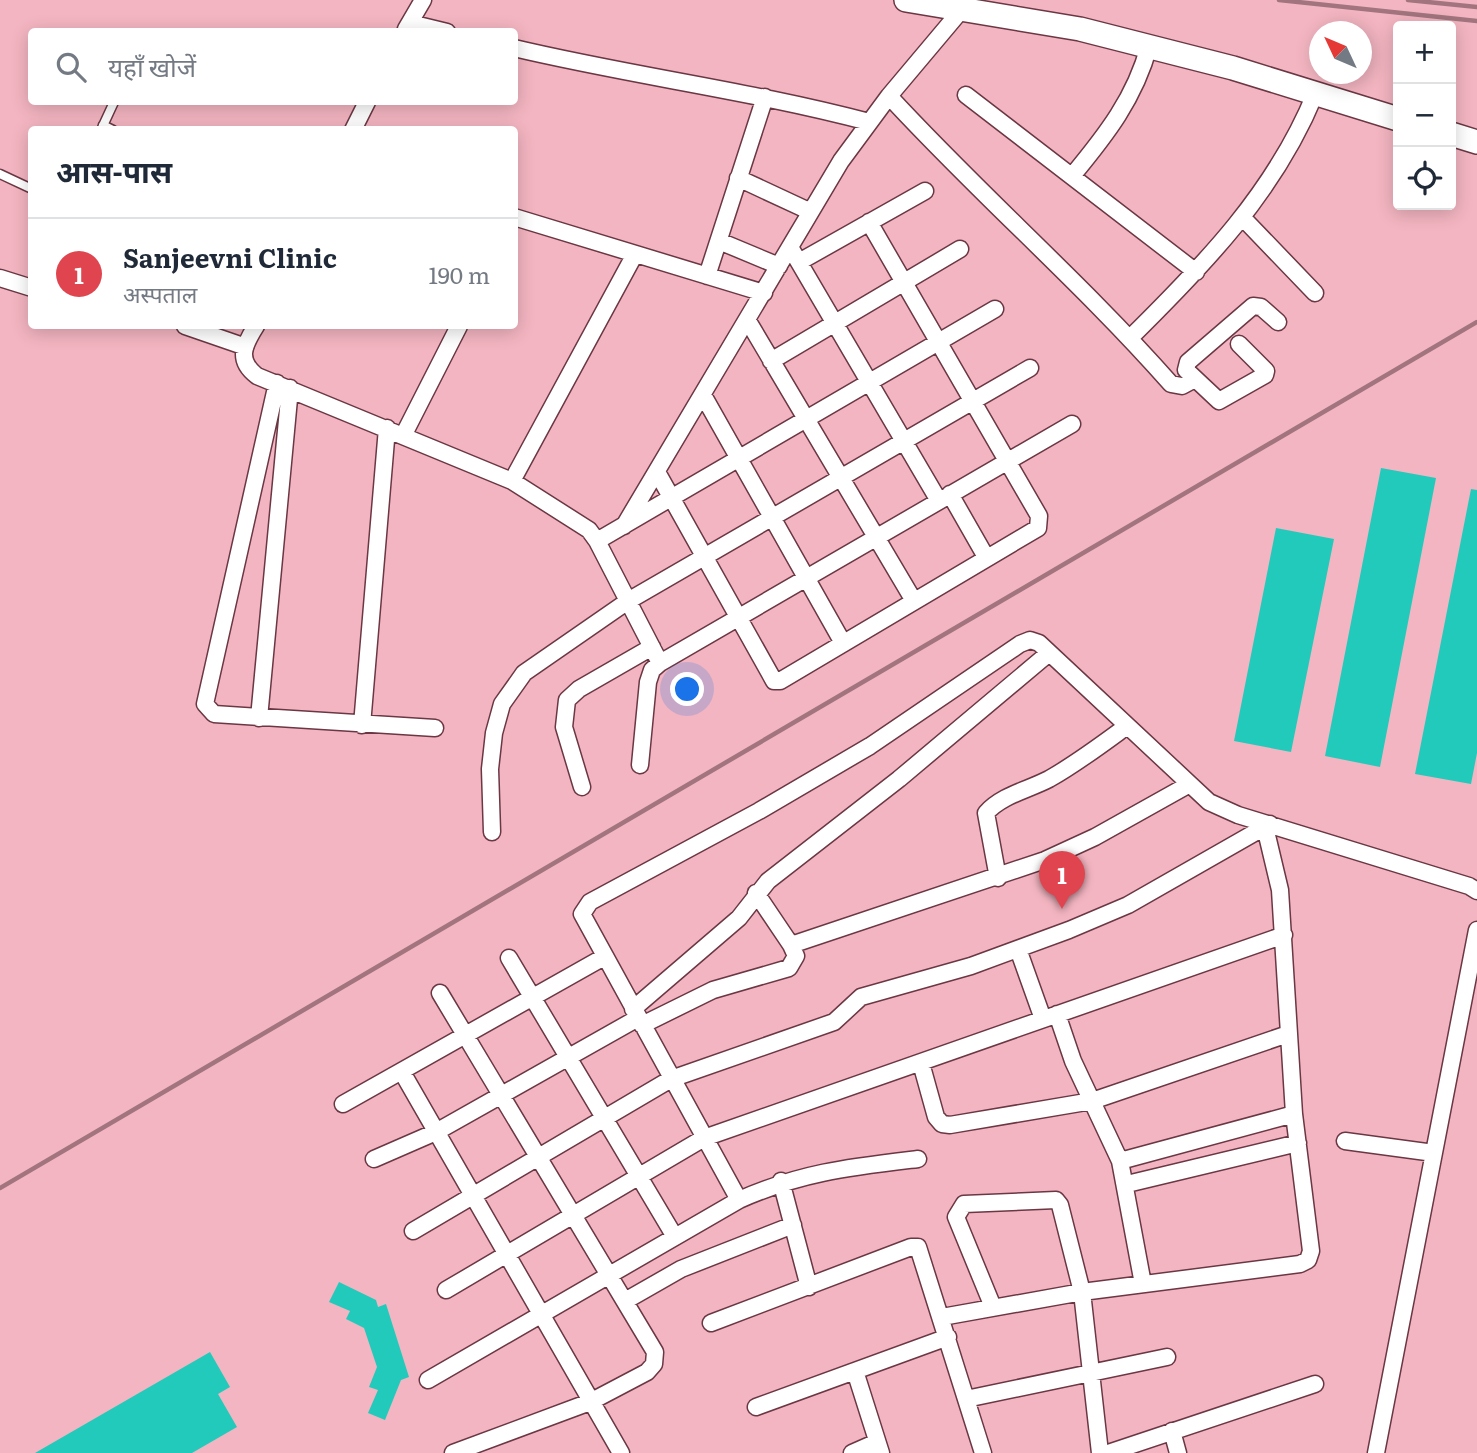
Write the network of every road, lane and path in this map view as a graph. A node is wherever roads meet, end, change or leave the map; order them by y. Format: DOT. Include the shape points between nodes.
graph roads {
  1 [pos="423,0"];
  2 [pos="906,0"];
  3 [pos="963,8"];
  4 [pos="408,27"];
  5 [pos="1149,46"];
  6 [pos="518,49"];
  7 [pos="1315,94"];
  8 [pos="966,95"];
  9 [pos="889,96"];
  10 [pos="765,97"];
  11 [pos="113,105"];
  12 [pos="366,105"];
  13 [pos="1393,117"];
  14 [pos="869,122"];
  15 [pos="102,126"];
  16 [pos="355,126"];
  17 [pos="1456,136"];
  18 [pos="1477,142"];
  19 [pos="0,174"];
  20 [pos="1072,176"];
  21 [pos="738,178"];
  22 [pos="28,188"];
  23 [pos="925,191"];
  24 [pos="809,211"];
  25 [pos="1242,217"];
  26 [pos="518,218"];
  27 [pos="869,222"];
  28 [pos="719,241"];
  29 [pos="790,247"];
  30 [pos="960,249"];
  31 [pos="635,254"];
  32 [pos="799,262"];
  33 [pos="779,266"];
  34 [pos="1196,272"];
  35 [pos="707,276"];
  36 [pos="0,278"];
  37 [pos="904,282"];
  38 [pos="28,284"];
  39 [pos="764,293"];
  40 [pos="1315,293"];
  41 [pos="995,309"];
  42 [pos="748,321"];
  43 [pos="1278,322"];
  44 [pos="835,323"];
  45 [pos="194,329"];
  46 [pos="254,329"];
  47 [pos="457,329"];
  48 [pos="1130,338"];
  49 [pos="938,343"];
  50 [pos="1239,344"];
  51 [pos="243,346"];
  52 [pos="771,361"];
  53 [pos="1030,369"];
  54 [pos="1195,379"];
  55 [pos="870,383"];
  56 [pos="283,386"];
  57 [pos="703,395"];
  58 [pos="972,402"];
  59 [pos="806,420"];
  60 [pos="1072,424"];
  61 [pos="387,428"];
  62 [pos="403,436"];
  63 [pos="904,441"];
  64 [pos="739,459"];
  65 [pos="1006,462"];
  66 [pos="657,472"];
  67 [pos="840,478"];
  68 [pos="512,481"];
  69 [pos="671,498"];
  70 [pos="944,498"];
  71 [pos="772,517"];
  72 [pos="624,526"];
  73 [pos="875,538"];
  74 [pos="597,541"];
  75 [pos="704,557"];
  76 [pos="986,557"];
  77 [pos="807,578"];
  78 [pos="628,601"];
  79 [pos="914,601"];
  80 [pos="737,618"];
  81 [pos="843,643"];
  82 [pos="652,647"];
  83 [pos="1049,653"];
  84 [pos="660,663"];
  85 [pos="259,718"];
  86 [pos="362,725"];
  87 [pos="1127,726"];
  88 [pos="435,728"];
  89 [pos="640,765"];
  90 [pos="1188,785"];
  91 [pos="582,787"];
  92 [pos="1267,825"];
  93 [pos="492,832"];
  94 [pos="998,878"];
  95 [pos="1477,891"];
  96 [pos="756,893"];
  97 [pos="1284,935"];
  98 [pos="1476,940"];
  99 [pos="791,945"];
  100 [pos="1018,949"];
  101 [pos="604,957"];
  102 [pos="509,958"];
  103 [pos="440,993"];
  104 [pos="533,998"];
  105 [pos="638,1017"];
  106 [pos="1050,1017"];
  107 [pos="1289,1034"];
  108 [pos="466,1036"];
  109 [pos="568,1057"];
  110 [pos="921,1063"];
  111 [pos="402,1072"];
  112 [pos="671,1079"];
  113 [pos="501,1095"];
  114 [pos="1092,1101"];
  115 [pos="343,1104"];
  116 [pos="1294,1114"];
  117 [pos="603,1116"];
  118 [pos="436,1132"];
  119 [pos="704,1138"];
  120 [pos="1345,1140"];
  121 [pos="1298,1143"];
  122 [pos="1434,1153"];
  123 [pos="537,1156"];
  124 [pos="374,1159"];
  125 [pos="918,1159"];
  126 [pos="1120,1161"];
  127 [pos="639,1176"];
  128 [pos="782,1181"];
  129 [pos="1127,1185"];
  130 [pos="472,1196"];
  131 [pos="739,1200"];
  132 [pos="572,1215"];
  133 [pos="793,1225"];
  134 [pos="413,1231"];
  135 [pos="675,1237"];
  136 [pos="506,1254"];
  137 [pos="608,1276"];
  138 [pos="1143,1284"];
  139 [pos="809,1287"];
  140 [pos="446,1290"];
  141 [pos="1082,1292"];
  142 [pos="625,1301"];
  143 [pos="993,1307"];
  144 [pos="541,1315"];
  145 [pos="942,1317"];
  146 [pos="711,1323"];
  147 [pos="948,1337"];
  148 [pos="1167,1357"];
  149 [pos="855,1371"];
  150 [pos="1093,1372"];
  151 [pos="428,1380"];
  152 [pos="1315,1384"];
  153 [pos="966,1399"];
  154 [pos="590,1402"];
  155 [pos="756,1407"];
  156 [pos="1171,1432"];
  157 [pos="879,1447"];
  158 [pos="617,1450"];
  159 [pos="453,1453"];
  160 [pos="852,1453"];
  161 [pos="983,1453"];
  162 [pos="1100,1453"];
  163 [pos="1108,1453"];
  164 [pos="1178,1453"];
  165 [pos="1376,1453"];
  1 -- 4 [label="street"];
  2 -- 3 [label="street"];
  3 -- 5 [label="street"];
  3 -- 9 [label="street"];
  5 -- 7 [label="street"];
  5 -- 20 [label="street" via="1130,98"];
  6 -- 10 [label="street"];
  7 -- 13 [label="street"];
  7 -- 25 [label="street" via="1280,166"];
  8 -- 20 [label="street"];
  9 -- 14 [label="street"];
  9 -- 48 [label="street"];
  10 -- 14 [label="street"];
  10 -- 21 [label="street"];
  11 -- 15 [label="lane"];
  12 -- 16 [label="street"];
  14 -- 24 [label="street"];
  17 -- 18 [label="street"];
  19 -- 22 [label="lane"];
  20 -- 34 [label="street"];
  21 -- 24 [label="street"];
  21 -- 28 [label="street"];
  23 -- 27 [label="street"];
  24 -- 29 [label="street"];
  25 -- 34 [label="street"];
  25 -- 40 [label="street"];
  26 -- 31 [label="street"];
  27 -- 32 [label="street"];
  27 -- 37 [label="street"];
  28 -- 33 [label="street"];
  28 -- 35 [label="street"];
  29 -- 32 [label="street"];
  29 -- 33 [label="street"];
  30 -- 37 [label="street"];
  31 -- 35 [label="street"];
  31 -- 68 [label="street"];
  32 -- 44 [label="street"];
  33 -- 39 [label="street"];
  34 -- 48 [label="street"];
  35 -- 39 [label="street"];
  36 -- 38 [label="street"];
  37 -- 44 [label="street"];
  37 -- 49 [label="street"];
  39 -- 42 [label="street"];
  41 -- 49 [label="street"];
  42 -- 52 [label="street"];
  42 -- 57 [label="street"];
  43 -- 54 [label="street" via="1253,306 1188,362 1186,370"];
  44 -- 52 [label="street"];
  44 -- 55 [label="street"];
  45 -- 51 [label="street"];
  46 -- 51 [label="street"];
  47 -- 62 [label="street"];
  48 -- 54 [label="street" via="1171,384 1182,386"];
  49 -- 55 [label="street"];
  49 -- 58 [label="street"];
  50 -- 54 [label="street" via="1266,371 1263,378 1219,401"];
  51 -- 56 [label="street" via="246,368"];
  52 -- 59 [label="street"];
  53 -- 58 [label="street"];
  55 -- 59 [label="street"];
  55 -- 63 [label="street"];
  56 -- 61 [label="street"];
  56 -- 85 [label="street"];
  56 -- 85 [label="street" via="205,704 214,714"];
  57 -- 64 [label="street"];
  57 -- 66 [label="street"];
  58 -- 63 [label="street"];
  58 -- 65 [label="street"];
  59 -- 64 [label="street"];
  59 -- 67 [label="street"];
  60 -- 65 [label="street"];
  61 -- 62 [label="street"];
  61 -- 86 [label="street"];
  62 -- 68 [label="street"];
  63 -- 67 [label="street"];
  63 -- 70 [label="street"];
  64 -- 69 [label="street"];
  64 -- 71 [label="street"];
  65 -- 70 [label="street"];
  65 -- 76 [label="street" via="1041,522"];
  66 -- 69 [label="street"];
  66 -- 72 [label="street"];
  67 -- 71 [label="street"];
  67 -- 73 [label="street"];
  68 -- 74 [label="street" via="578,522"];
  69 -- 72 [label="street"];
  69 -- 75 [label="street"];
  70 -- 73 [label="street"];
  70 -- 76 [label="street"];
  71 -- 75 [label="street"];
  71 -- 77 [label="street"];
  72 -- 74 [label="street"];
  73 -- 77 [label="street"];
  73 -- 79 [label="street"];
  74 -- 78 [label="street"];
  75 -- 78 [label="street"];
  75 -- 80 [label="street"];
  76 -- 79 [label="street"];
  77 -- 80 [label="street"];
  77 -- 81 [label="street"];
  78 -- 82 [label="street"];
  78 -- 93 [label="street" via="524,673 502,704 490,769"];
  79 -- 81 [label="street"];
  80 -- 81 [label="street" via="774,681"];
  80 -- 84 [label="street"];
  82 -- 84 [label="street"];
  82 -- 91 [label="street" via="567,700 564,727"];
  83 -- 87 [label="street"];
  83 -- 96 [label="street"];
  83 -- 101 [label="street" via="1039,643 1020,643 870,746 590,902 582,914"];
  84 -- 89 [label="street" via="648,681"];
  85 -- 86 [label="street"];
  86 -- 88 [label="street"];
  87 -- 90 [label="street"];
  87 -- 94 [label="street" via="1056,774 994,804 986,813"];
  90 -- 92 [label="street" via="1209,802"];
  90 -- 94 [label="street" via="1095,837"];
  92 -- 95 [label="street"];
  92 -- 97 [label="street"];
  92 -- 100 [label="street" via="1128,905"];
  94 -- 99 [label="street"];
  96 -- 99 [label="street"];
  96 -- 105 [label="street" via="739,918"];
  97 -- 106 [label="street"];
  97 -- 107 [label="street"];
  98 -- 122 [label="street"];
  99 -- 105 [label="street" via="796,956 789,968"];
  100 -- 106 [label="street"];
  100 -- 112 [label="street" via="862,998 834,1022"];
  101 -- 104 [label="street"];
  101 -- 105 [label="street"];
  102 -- 104 [label="street"];
  103 -- 108 [label="street"];
  104 -- 108 [label="street"];
  104 -- 109 [label="street"];
  105 -- 109 [label="street"];
  105 -- 112 [label="street"];
  106 -- 110 [label="street"];
  106 -- 114 [label="street"];
  107 -- 114 [label="street"];
  107 -- 116 [label="street"];
  108 -- 111 [label="street"];
  108 -- 113 [label="street"];
  109 -- 113 [label="street"];
  109 -- 117 [label="street"];
  110 -- 114 [label="street" via="942,1124"];
  110 -- 119 [label="street"];
  111 -- 115 [label="street"];
  111 -- 118 [label="street"];
  112 -- 117 [label="street"];
  112 -- 119 [label="street"];
  113 -- 118 [label="street"];
  113 -- 123 [label="street"];
  114 -- 126 [label="street"];
  116 -- 121 [label="street"];
  116 -- 126 [label="street"];
  117 -- 123 [label="street"];
  117 -- 127 [label="street"];
  118 -- 124 [label="street"];
  118 -- 130 [label="street"];
  119 -- 127 [label="street"];
  119 -- 131 [label="street"];
  120 -- 122 [label="street"];
  121 -- 129 [label="street"];
  121 -- 138 [label="street" via="1311,1251 1308,1260"];
  122 -- 165 [label="street"];
  123 -- 130 [label="street"];
  123 -- 132 [label="street"];
  125 -- 128 [label="street"];
  126 -- 129 [label="street"];
  127 -- 132 [label="street"];
  127 -- 135 [label="street"];
  128 -- 131 [label="street"];
  128 -- 133 [label="street"];
  129 -- 138 [label="street"];
  130 -- 134 [label="street"];
  130 -- 136 [label="street"];
  131 -- 135 [label="street"];
  132 -- 136 [label="street"];
  132 -- 137 [label="street"];
  133 -- 139 [label="street"];
  133 -- 142 [label="street" via="681,1269"];
  135 -- 137 [label="street"];
  136 -- 140 [label="street"];
  136 -- 144 [label="street"];
  137 -- 142 [label="street"];
  137 -- 144 [label="street"];
  138 -- 141 [label="street"];
  139 -- 145 [label="street" via="918,1247"];
  139 -- 146 [label="street"];
  141 -- 143 [label="street"];
  141 -- 143 [label="street" via="1056,1200 964,1204 956,1217"];
  141 -- 150 [label="street"];
  142 -- 154 [label="street" via="655,1352 654,1364"];
  143 -- 145 [label="street"];
  144 -- 151 [label="street"];
  144 -- 154 [label="street"];
  145 -- 147 [label="street"];
  147 -- 149 [label="street"];
  147 -- 153 [label="street"];
  148 -- 150 [label="street"];
  149 -- 155 [label="street"];
  149 -- 157 [label="street"];
  150 -- 153 [label="street"];
  150 -- 162 [label="street"];
  152 -- 156 [label="street"];
  153 -- 161 [label="street"];
  154 -- 158 [label="street"];
  154 -- 159 [label="street"];
  156 -- 163 [label="street"];
  156 -- 164 [label="street"];
  157 -- 160 [label="street"];
}
